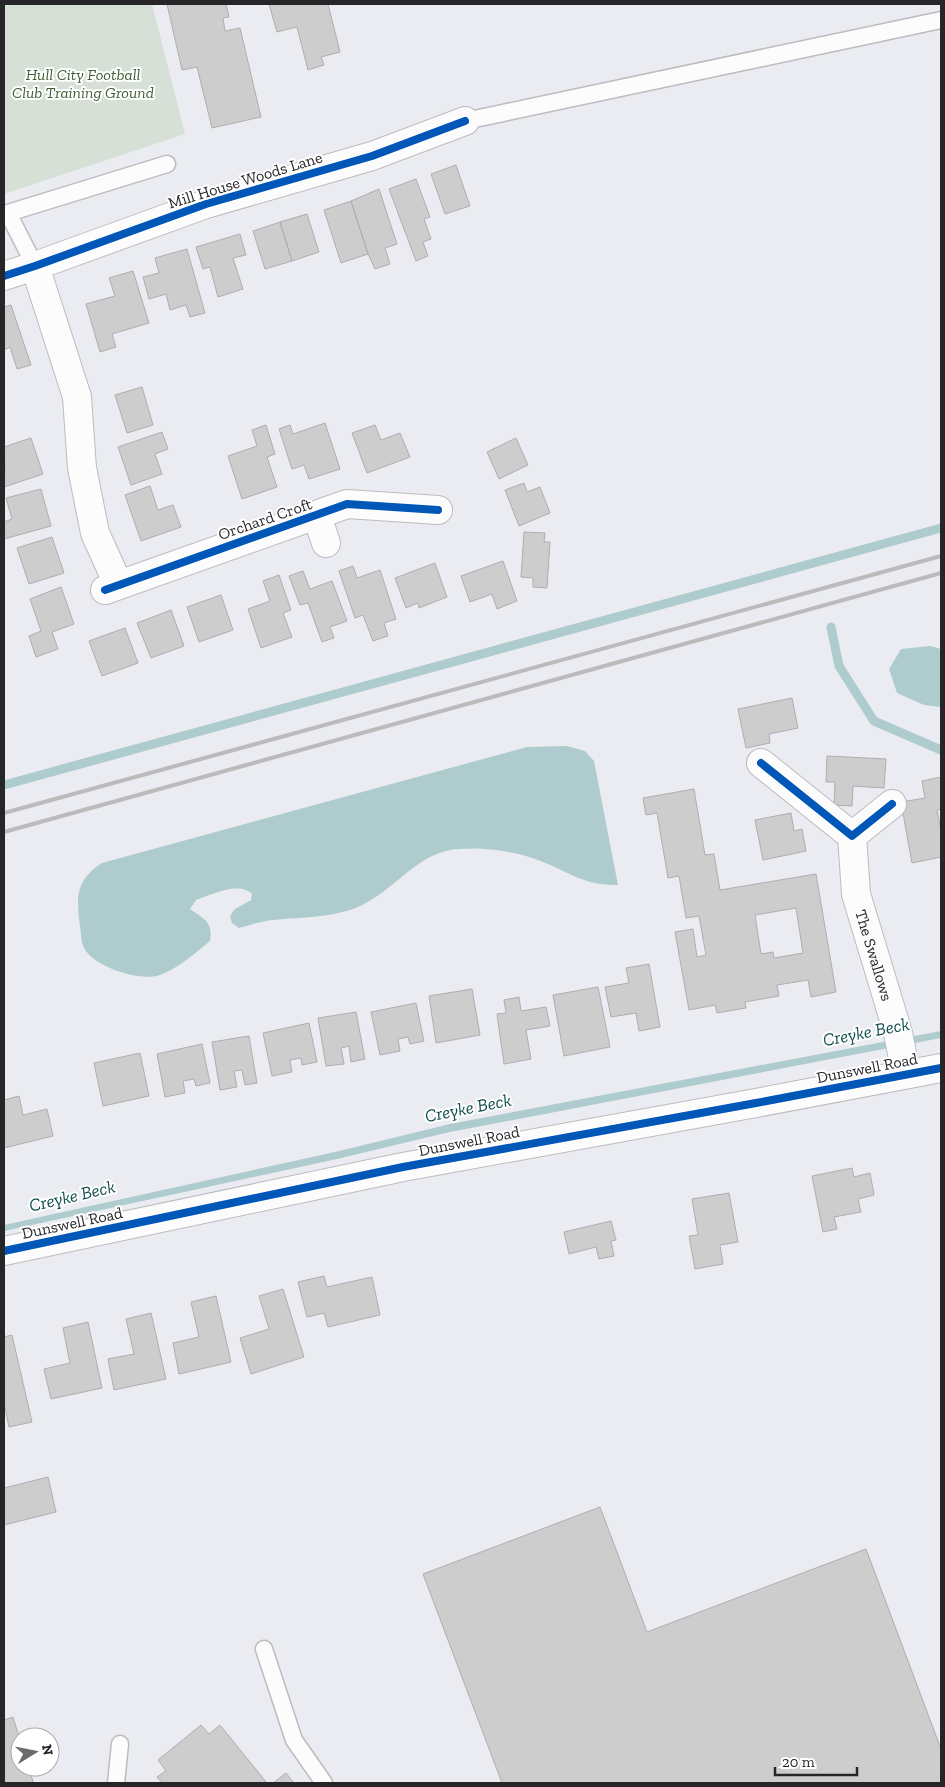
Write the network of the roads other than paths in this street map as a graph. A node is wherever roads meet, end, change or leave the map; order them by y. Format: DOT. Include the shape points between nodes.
graph roads {
  1 [pos="941,20"];
  2 [pos="466,121"];
  3 [pos="167,164"];
  4 [pos="35,266"];
  5 [pos="4,276"];
  6 [pos="438,510"];
  7 [pos="317,516"];
  8 [pos="326,543"];
  9 [pos="761,763"];
  10 [pos="892,804"];
  11 [pos="852,836"];
  12 [pos="903,1055"];
  13 [pos="941,1068"];
  14 [pos="4,1251"];
  15 [pos="264,1648"];
  16 [pos="120,1744"];
  17 [pos="116,1783"];
  18 [pos="324,1783"];
  1 -- 2 [label="lane"];
  2 -- 4 [label="street, Mill House Woods Lane" via="372,156 206,204"];
  3 -- 4 [label="lane" via="8,213"];
  4 -- 5 [label="street, Mill House Woods Lane"];
  4 -- 7 [label="street, Orchard Croft" via="77,397 82,468 95,533 111,587"];
  6 -- 7 [label="street, Orchard Croft" via="347,504"];
  7 -- 8 [label="street, Orchard Croft"];
  9 -- 11 [label="street"];
  10 -- 11 [label="street"];
  11 -- 12 [label="street, The Swallows" via="856,894"];
  12 -- 13 [label="street, Dunswell Road"];
  12 -- 14 [label="street, Dunswell Road" via="756,1103 412,1165"];
  15 -- 18 [label="lane" via="294,1740"];
  16 -- 17 [label="lane"];
}
